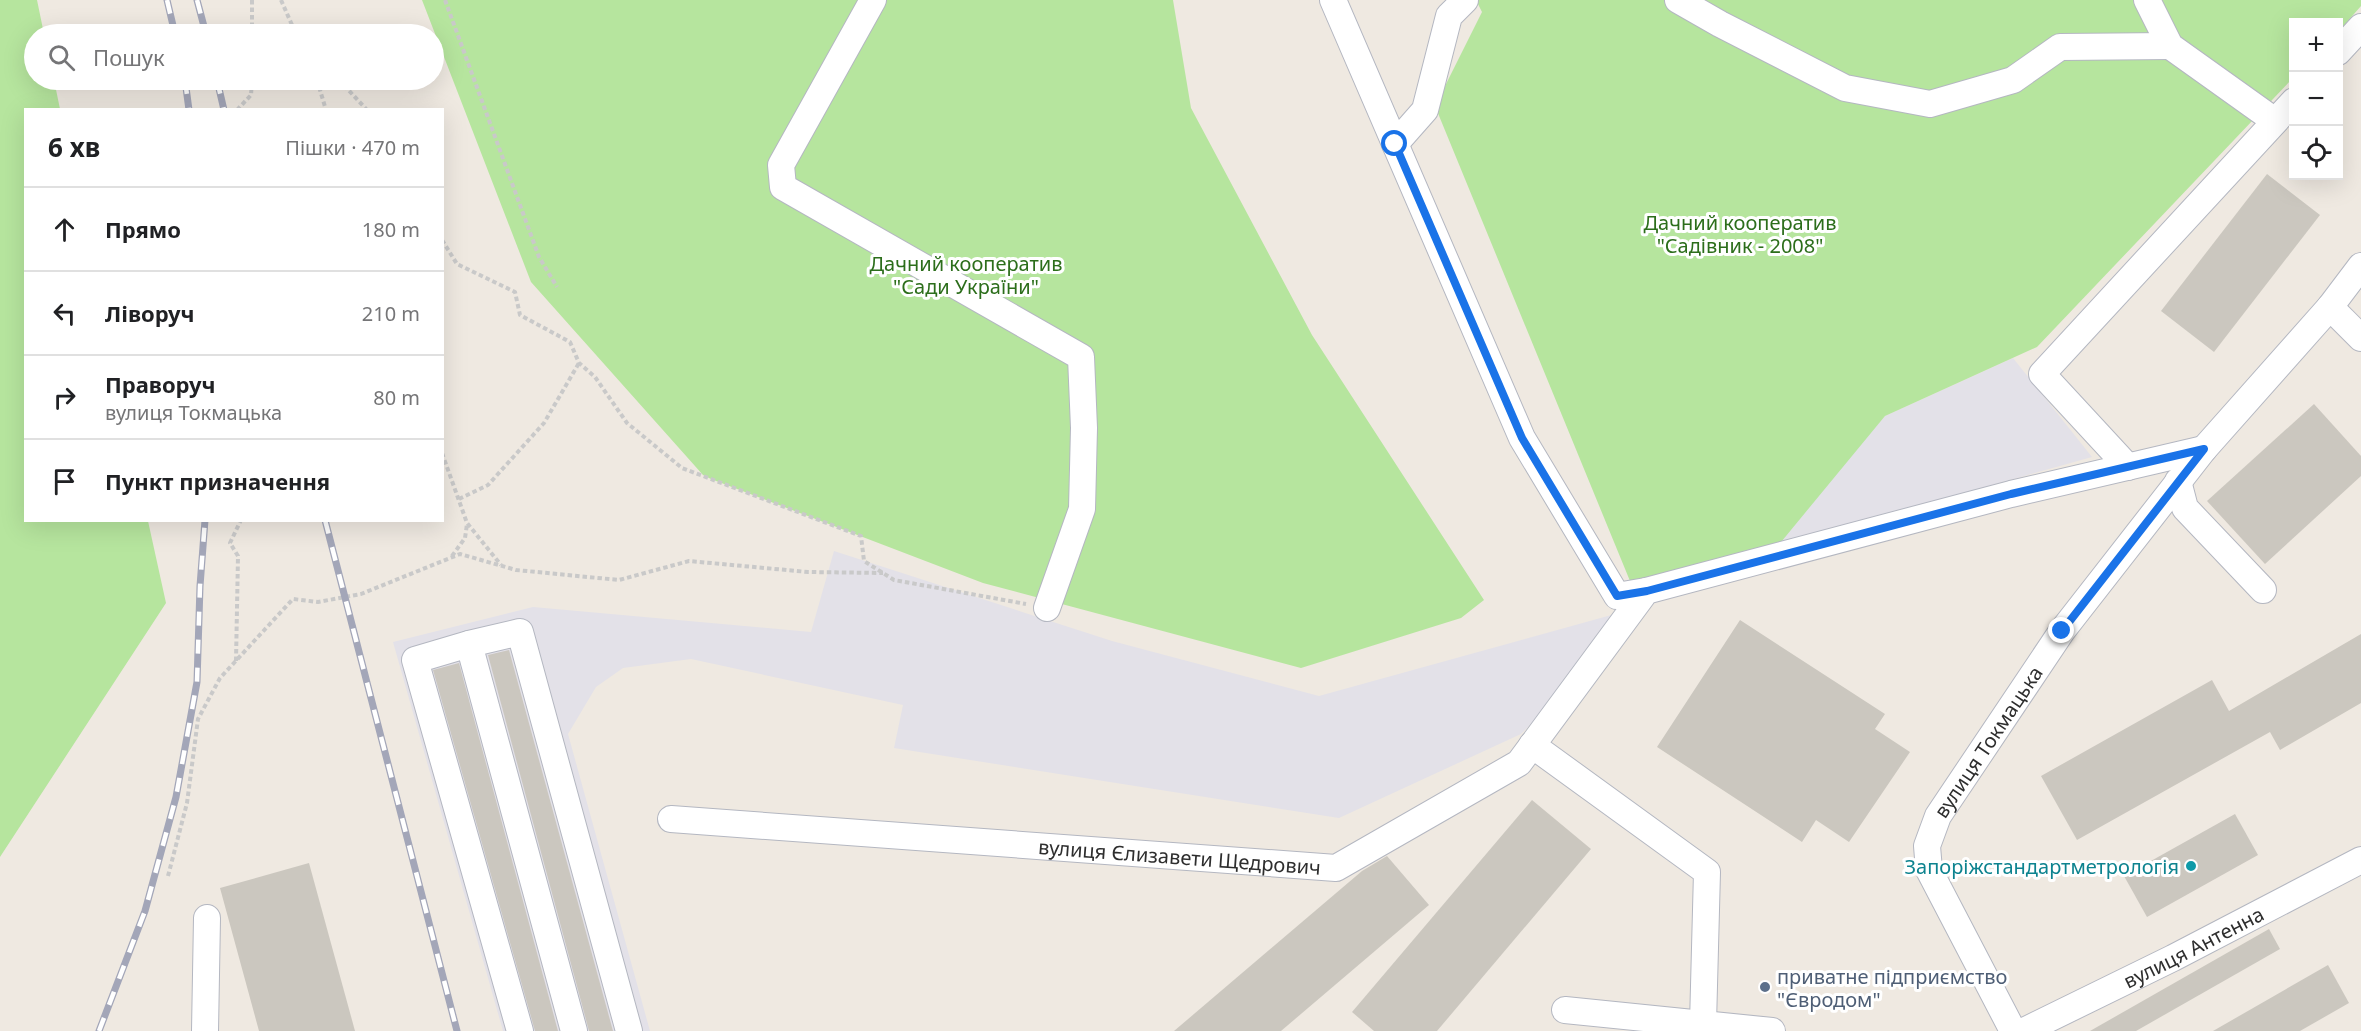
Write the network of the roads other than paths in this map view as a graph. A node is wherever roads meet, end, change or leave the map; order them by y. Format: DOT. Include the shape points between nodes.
graph roads {
  1 [pos="873,0"];
  2 [pos="1333,0"];
  3 [pos="1465,0"];
  4 [pos="1678,0"];
  5 [pos="2147,0"];
  6 [pos="2361,27"];
  7 [pos="2170,46"];
  8 [pos="2343,47"];
  9 [pos="2289,106"];
  10 [pos="2275,121"];
  11 [pos="1395,144"];
  12 [pos="2361,266"];
  13 [pos="2330,307"];
  14 [pos="2361,338"];
  15 [pos="2204,449"];
  16 [pos="2128,466"];
  17 [pos="2178,481"];
  18 [pos="2263,590"];
  19 [pos="1647,591"];
  20 [pos="1047,608"];
  21 [pos="469,644"];
  22 [pos="1532,745"];
  23 [pos="670,819"];
  24 [pos="2361,860"];
  25 [pos="207,918"];
  26 [pos="1564,1010"];
  27 [pos="1703,1024"];
  28 [pos="1677,1026"];
  29 [pos="205,1031"];
  30 [pos="520,1031"];
  31 [pos="574,1031"];
  32 [pos="629,1031"];
  33 [pos="1772,1031"];
  34 [pos="2013,1031"];
  35 [pos="2024,1031"];
  1 -- 20 [label="street" via="781,165 783,187 1081,357 1082,509"];
  2 -- 11 [label="street"];
  3 -- 11 [label="street" via="1449,16 1425,110"];
  4 -- 7 [label="street" via="1845,88 1930,104 2013,80 2060,47"];
  5 -- 7 [label="street"];
  6 -- 8 [label="street"];
  7 -- 10 [label="street"];
  9 -- 10 [label="street"];
  10 -- 16 [label="street" via="2042,374"];
  11 -- 19 [label="street" via="1522,438 1617,596"];
  12 -- 13 [label="street"];
  13 -- 14 [label="street"];
  13 -- 15 [label="street"];
  15 -- 16 [label="street"];
  15 -- 17 [label="street, вулиця Токмацька"];
  16 -- 19 [label="street"];
  17 -- 18 [label="street" via="2185,508"];
  17 -- 34 [label="street, вулиця Токмацька" via="2062,631 1938,816 1927,846 1929,870"];
  19 -- 22 [label="street, вулиця Єлизавети Щедрович"];
  21 -- 30 [label="street" via="415,660"];
  21 -- 31 [label="street"];
  21 -- 32 [label="street" via="520,632"];
  22 -- 23 [label="street, вулиця Єлизавети Щедрович" via="1519,763 1336,868"];
  22 -- 27 [label="street" via="1707,872"];
  24 -- 35 [label="street, вулиця Антенна"];
  25 -- 29 [label="street"];
  26 -- 28 [label="street"];
  27 -- 28 [label="street"];
  27 -- 33 [label="street"];
}
